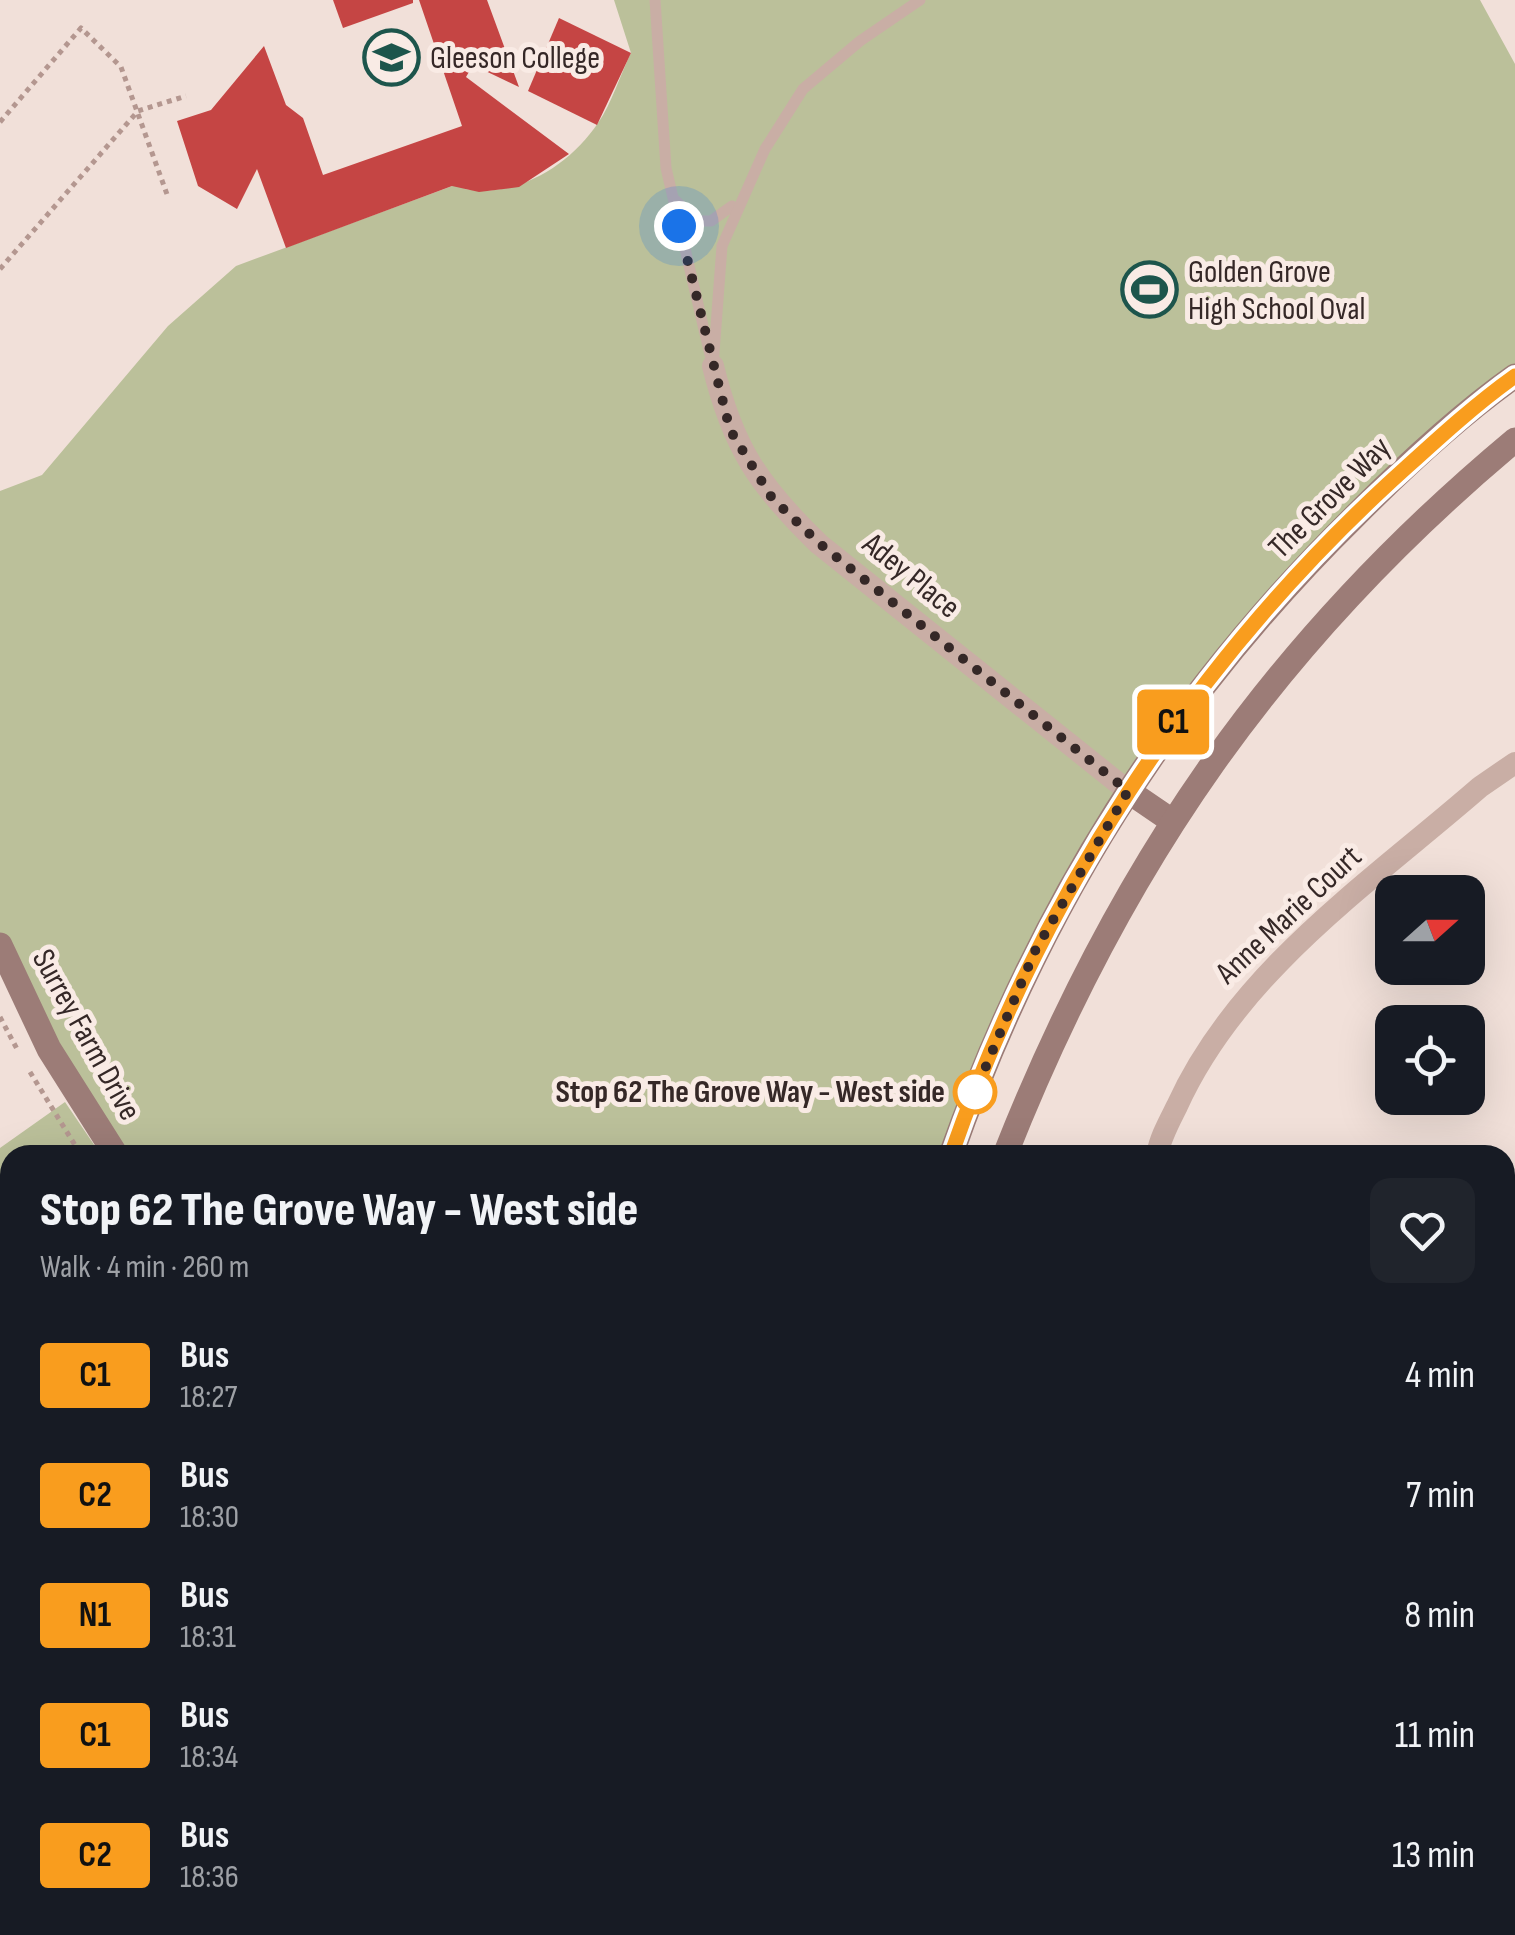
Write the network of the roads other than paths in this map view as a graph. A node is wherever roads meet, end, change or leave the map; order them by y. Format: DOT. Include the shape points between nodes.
graph roads {
  1 [pos="655,0"];
  2 [pos="920,0"];
  3 [pos="744,190"];
  4 [pos="672,196"];
  5 [pos="713,366"];
  6 [pos="1515,376"];
  7 [pos="1515,440"];
  8 [pos="1515,763"];
  9 [pos="1128,791"];
  10 [pos="1172,820"];
  11 [pos="0,945"];
  12 [pos="110,1145"];
  13 [pos="955,1145"];
  14 [pos="1009,1145"];
  15 [pos="1161,1145"];
  1 -- 4 [label="lane" via="659,104"];
  2 -- 3 [label="lane" via="803,89"];
  3 -- 4 [label="lane" via="711,222 697,220"];
  3 -- 5 [label="lane" via="722,246"];
  4 -- 5 [label="lane"];
  5 -- 9 [label="street, Adey Place" via="730,430 772,498 820,544"];
  6 -- 9 [label="main road, The Grove Way" via="1432,444 1306,565 1166,732"];
  7 -- 10 [label="main road" via="1416,526 1332,612 1240,723"];
  8 -- 15 [label="street, Anne Marie Court" via="1284,958 1226,1018 1189,1079"];
  9 -- 10 [label="main road"];
  9 -- 13 [label="main road, The Grove Way" via="1035,951"];
  10 -- 14 [label="main road" via="1086,970"];
  11 -- 12 [label="main road, Surrey Farm Drive" via="49,1048"];
}
